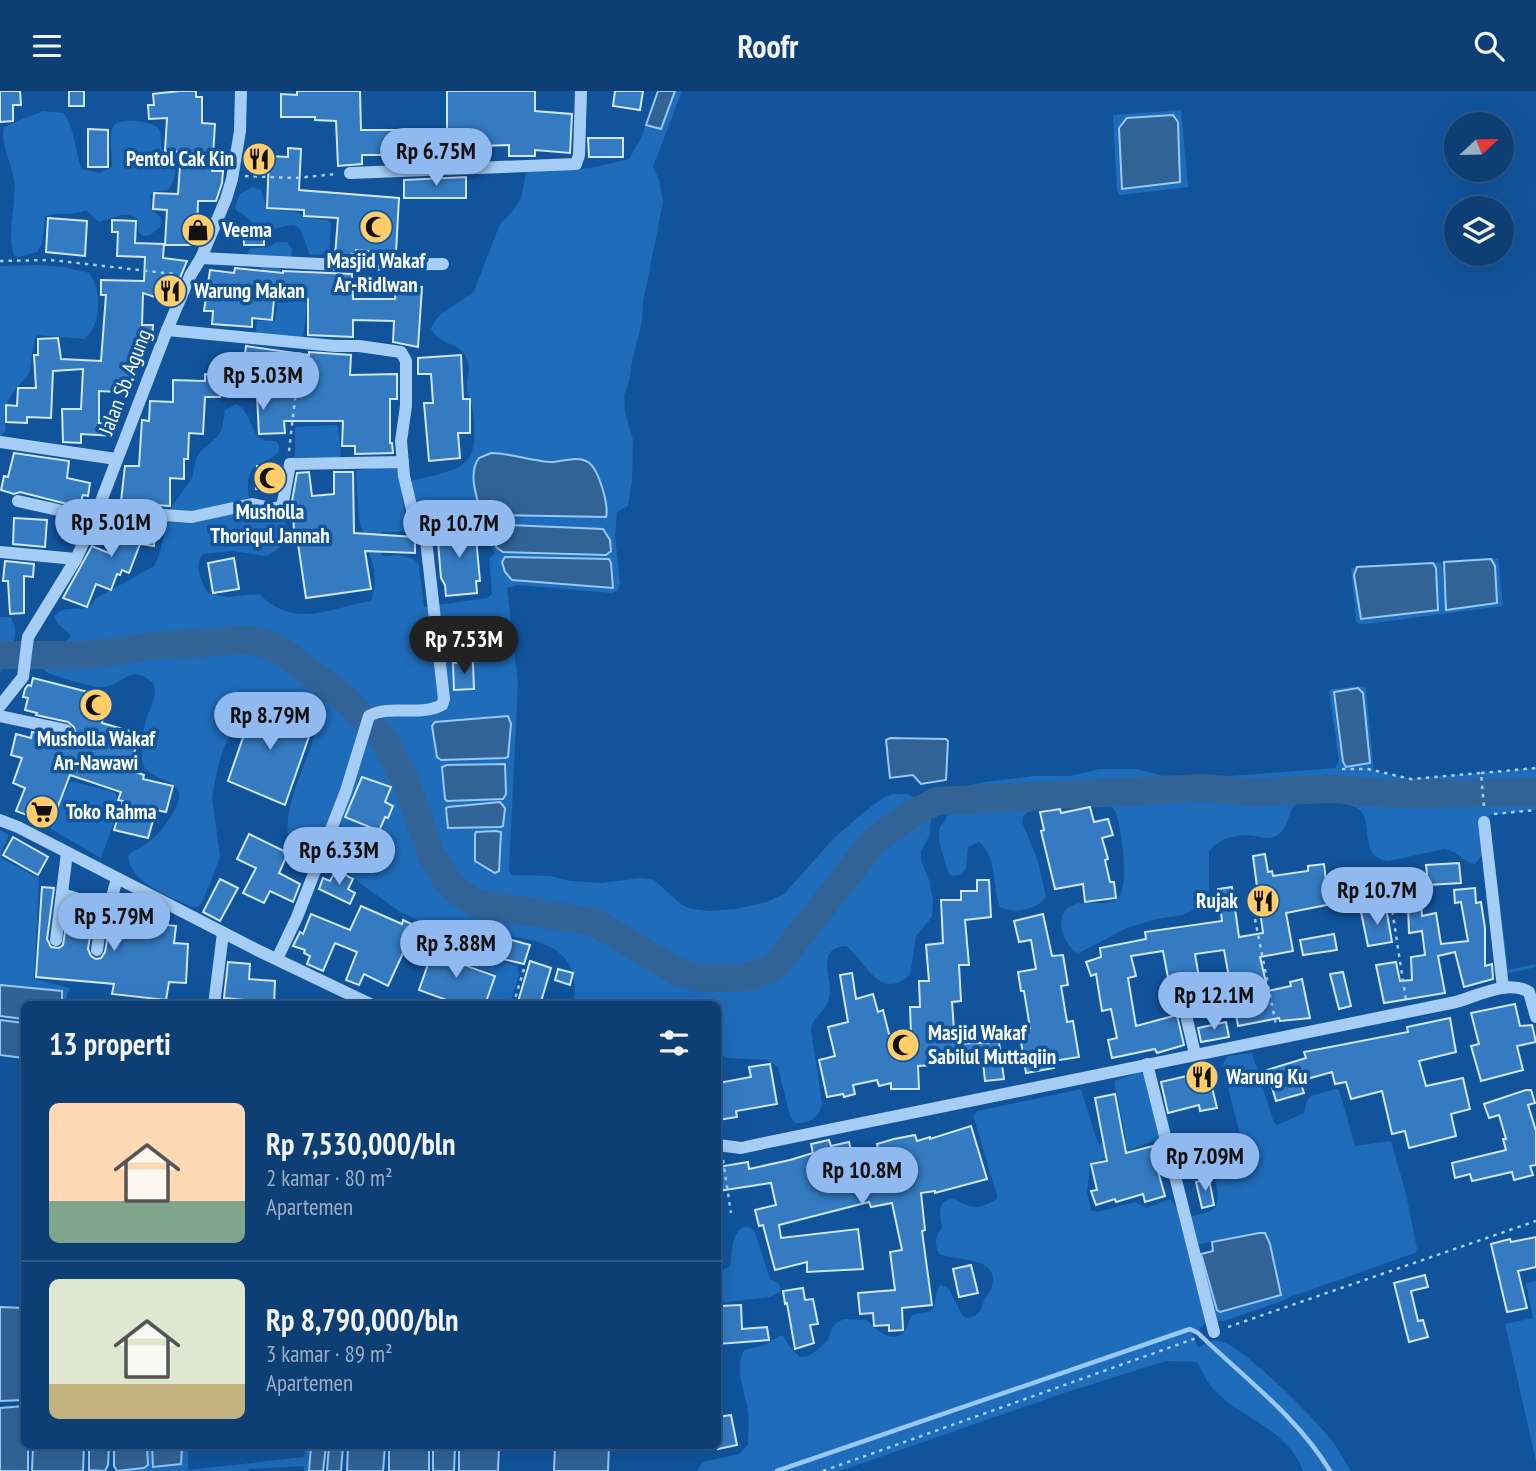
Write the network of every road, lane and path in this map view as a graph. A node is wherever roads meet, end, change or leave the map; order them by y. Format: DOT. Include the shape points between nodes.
graph roads {
  1 [pos="241,91"];
  2 [pos="581,91"];
  3 [pos="350,173"];
  4 [pos="233,176"];
  5 [pos="201,258"];
  6 [pos="0,261"];
  7 [pos="443,264"];
  8 [pos="190,276"];
  9 [pos="167,330"];
  10 [pos="302,343"];
  11 [pos="0,442"];
  12 [pos="116,459"];
  13 [pos="403,462"];
  14 [pos="290,464"];
  15 [pos="18,501"];
  16 [pos="99,505"];
  17 [pos="93,522"];
  18 [pos="0,552"];
  19 [pos="76,559"];
  20 [pos="0,706"];
  21 [pos="0,716"];
  22 [pos="66,730"];
  23 [pos="1536,768"];
  24 [pos="1342,769"];
  25 [pos="1481,773"];
  26 [pos="1484,807"];
  27 [pos="1536,810"];
  28 [pos="1486,818"];
  29 [pos="0,820"];
  30 [pos="67,853"];
  31 [pos="117,879"];
  32 [pos="62,894"];
  33 [pos="1391,903"];
  34 [pos="106,907"];
  35 [pos="1255,919"];
  36 [pos="223,933"];
  37 [pos="56,940"];
  38 [pos="97,950"];
  39 [pos="277,959"];
  40 [pos="524,969"];
  41 [pos="1503,988"];
  42 [pos="214,1001"];
  43 [pos="364,1001"];
  44 [pos="514,1001"];
  45 [pos="1185,1010"];
  46 [pos="1408,1012"];
  47 [pos="1536,1017"];
  48 [pos="1278,1038"];
  49 [pos="1195,1054"];
  50 [pos="1147,1064"];
  51 [pos="721,1146"];
  52 [pos="721,1157"];
  53 [pos="731,1213"];
  54 [pos="1536,1221"];
  55 [pos="1210,1333"];
  56 [pos="823,1471"];
  1 -- 4 [label="street, Jalan Sb. Agung"];
  2 -- 3 [label="street" via="576,164"];
  3 -- 4 [label="path" via="296,178"];
  4 -- 5 [label="street, Jalan Sb. Agung"];
  5 -- 7 [label="street" via="340,265"];
  5 -- 8 [label="street, Jalan Sb. Agung"];
  6 -- 8 [label="path" via="51,260"];
  8 -- 9 [label="street, Jalan Sb. Agung"];
  9 -- 10 [label="street"];
  9 -- 12 [label="street, Jalan Sb. Agung"];
  10 -- 13 [label="street" via="359,346 404,355"];
  10 -- 14 [label="path"];
  11 -- 12 [label="street"];
  12 -- 16 [label="street, Jalan Sb. Agung"];
  13 -- 14 [label="street"];
  13 -- 39 [label="street" via="413,514 426,540 444,699 433,710 369,716 346,791"];
  14 -- 16 [label="street" via="280,507 252,504 192,517"];
  15 -- 17 [label="street"];
  16 -- 17 [label="street, Jalan Sb. Agung"];
  17 -- 19 [label="street, Jalan Sb. Agung"];
  18 -- 19 [label="street"];
  19 -- 20 [label="street, Jalan Sb. Agung" via="28,638 23,677"];
  21 -- 22 [label="street"];
  23 -- 25 [label="path"];
  24 -- 25 [label="path" via="1368,769 1411,779"];
  25 -- 26 [label="path"];
  27 -- 28 [label="path"];
  28 -- 41 [label="street"];
  29 -- 30 [label="street"];
  30 -- 31 [label="street"];
  30 -- 32 [label="street"];
  31 -- 34 [label="street"];
  31 -- 36 [label="street"];
  32 -- 34 [label="street"];
  32 -- 37 [label="street"];
  33 -- 46 [label="path"];
  34 -- 38 [label="street"];
  35 -- 48 [label="path"];
  36 -- 39 [label="street"];
  36 -- 42 [label="street"];
  39 -- 43 [label="street"];
  40 -- 44 [label="path"];
  41 -- 46 [label="street"];
  41 -- 47 [label="street" via="1517,986 1529,992"];
  45 -- 49 [label="street"];
  46 -- 48 [label="street"];
  48 -- 49 [label="street"];
  49 -- 50 [label="street"];
  50 -- 51 [label="street" via="741,1148"];
  50 -- 55 [label="street"];
  52 -- 53 [label="path"];
  54 -- 55 [label="path"];
  55 -- 56 [label="path"];
}
